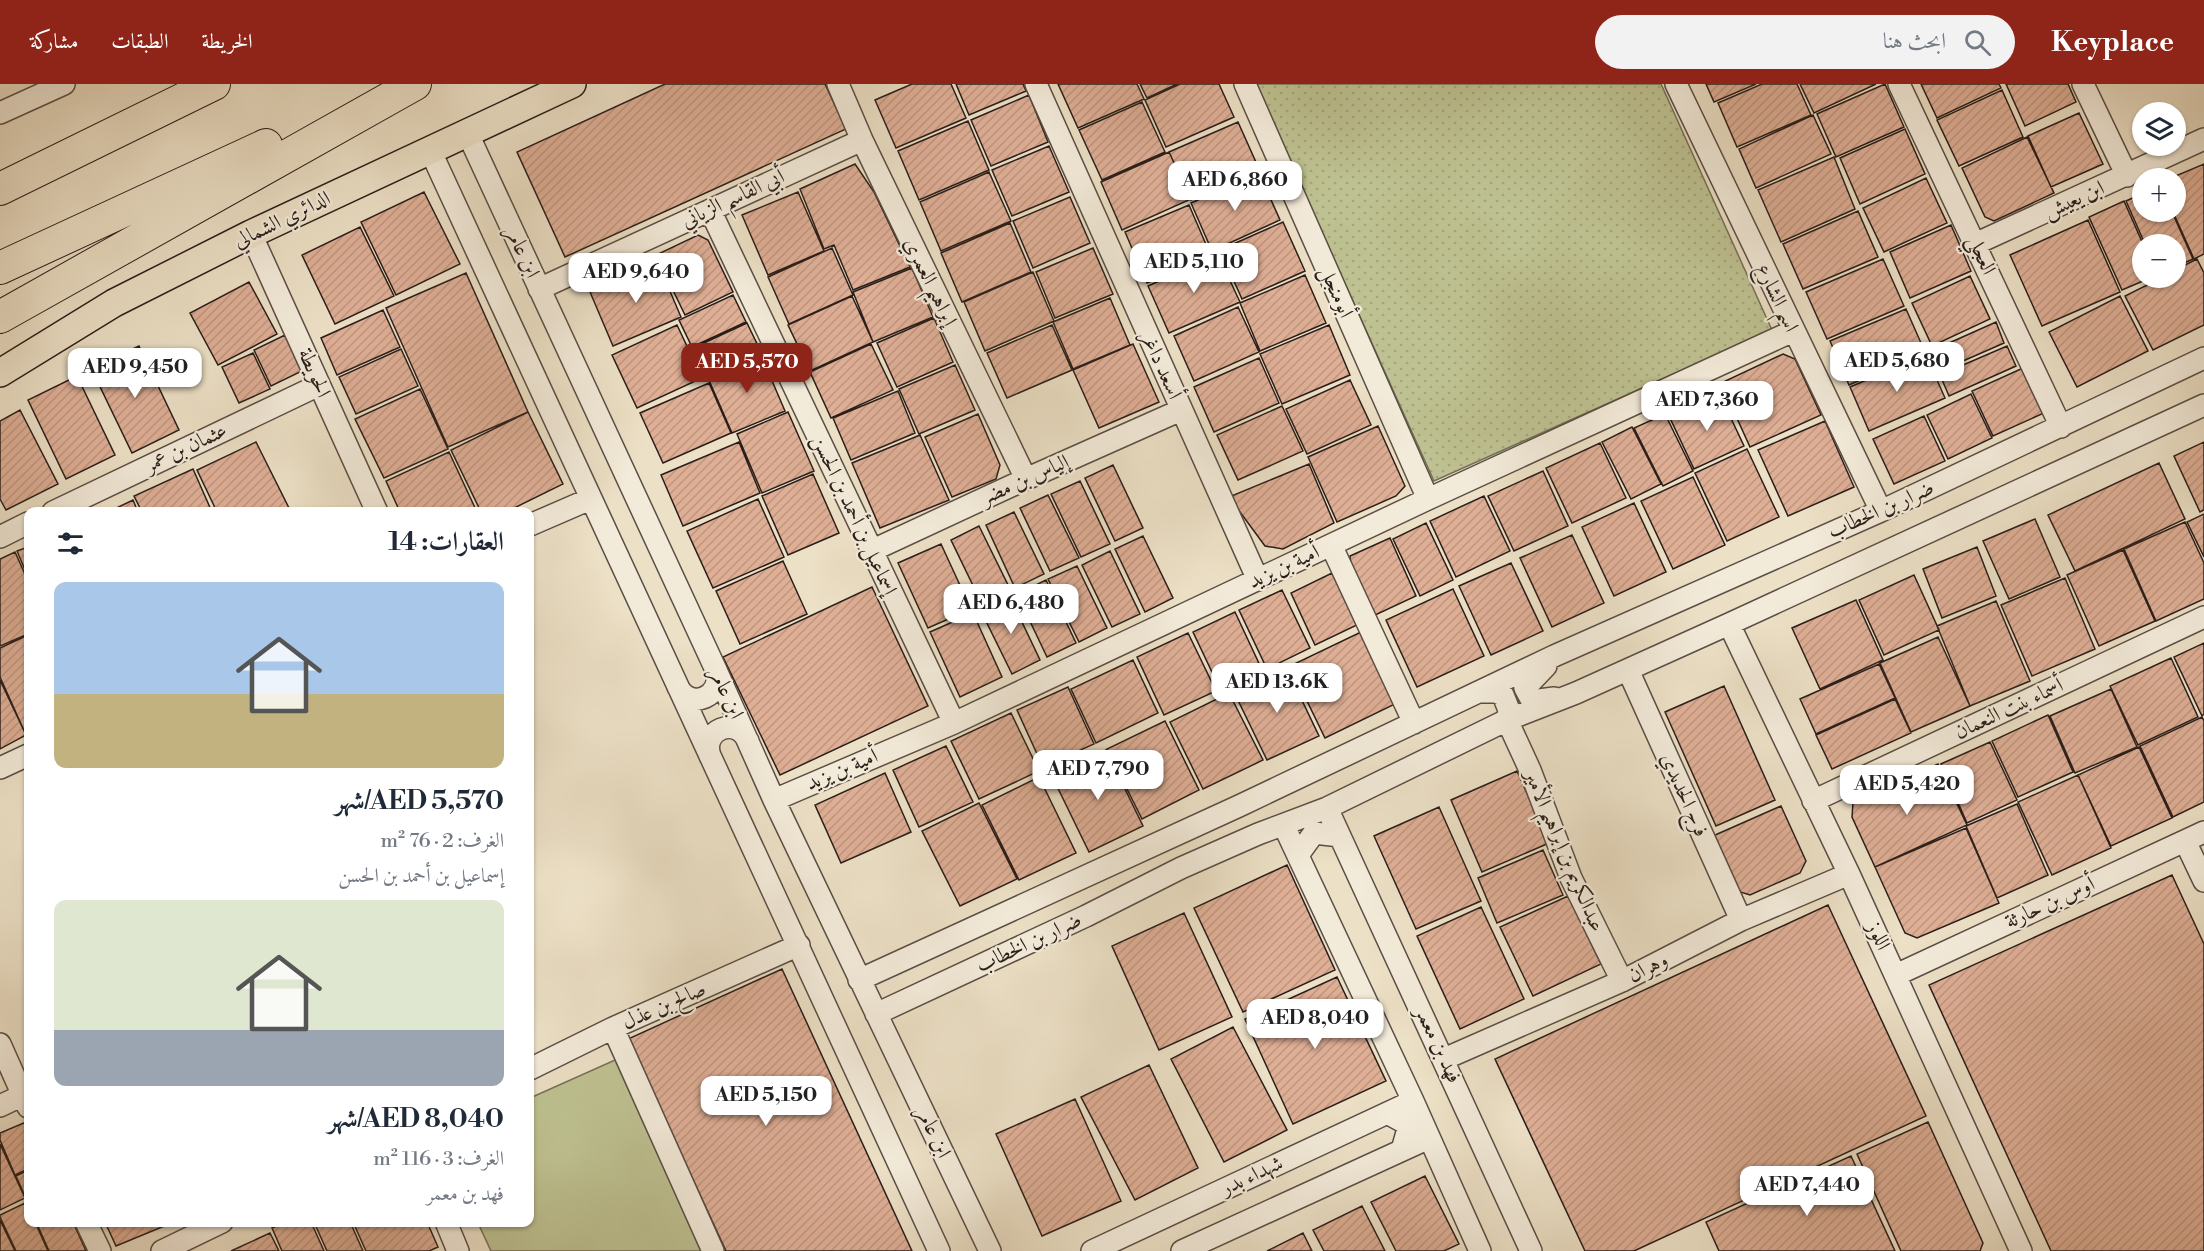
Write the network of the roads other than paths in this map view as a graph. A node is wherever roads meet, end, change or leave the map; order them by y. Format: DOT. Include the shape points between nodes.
graph roads {
  1 [pos="64,84"];
  2 [pos="214,84"];
  3 [pos="399,84"];
  4 [pos="415,84"];
  5 [pos="572,84"];
  6 [pos="838,84"];
  7 [pos="1036,84"];
  8 [pos="1245,84"];
  9 [pos="1676,84"];
  10 [pos="1899,84"];
  11 [pos="2083,84"];
  12 [pos="3,112"];
  13 [pos="467,132"];
  14 [pos="2204,139"];
  15 [pos="862,140"];
  16 [pos="80,150"];
  17 [pos="430,150"];
  18 [pos="2127,176"];
  19 [pos="0,177"];
  20 [pos="0,182"];
  21 [pos="0,189"];
  22 [pos="710,210"];
  23 [pos="251,234"];
  24 [pos="1975,244"];
  25 [pos="0,268"];
  26 [pos="539,289"];
  27 [pos="0,317"];
  28 [pos="1793,331"];
  29 [pos="2204,358"];
  30 [pos="0,373"];
  31 [pos="319,385"];
  32 [pos="2204,405"];
  33 [pos="1181,410"];
  34 [pos="2061,427"];
  35 [pos="1026,479"];
  36 [pos="590,499"];
  37 [pos="1428,499"];
  38 [pos="63,507"];
  39 [pos="375,507"];
  40 [pos="1881,511"];
  41 [pos="534,523"];
  42 [pos="24,525"];
  43 [pos="0,537"];
  44 [pos="1331,545"];
  45 [pos="871,551"];
  46 [pos="1258,580"];
  47 [pos="2204,616"];
  48 [pos="1729,624"];
  49 [pos="1554,656"];
  50 [pos="716,670"];
  51 [pos="1628,670"];
  52 [pos="677,687"];
  53 [pos="1480,693"];
  54 [pos="1576,693"];
  55 [pos="1508,720"];
  56 [pos="954,723"];
  57 [pos="1413,723"];
  58 [pos="748,741"];
  59 [pos="710,756"];
  60 [pos="24,757"];
  61 [pos="0,768"];
  62 [pos="774,800"];
  63 [pos="1813,801"];
  64 [pos="1239,806"];
  65 [pos="1327,808"];
  66 [pos="1284,826"];
  67 [pos="2204,832"];
  68 [pos="1258,834"];
  69 [pos="1340,836"];
  70 [pos="2185,841"];
  71 [pos="1155,843"];
  72 [pos="1298,855"];
  73 [pos="1181,868"];
  74 [pos="1849,874"];
  75 [pos="2204,880"];
  76 [pos="1740,920"];
  77 [pos="799,945"];
  78 [pos="1896,975"];
  79 [pos="858,980"];
  80 [pos="1622,981"];
  81 [pos="876,1014"];
  82 [pos="613,1028"];
  83 [pos="0,1044"];
  84 [pos="1444,1059"];
  85 [pos="534,1067"];
  86 [pos="24,1097"];
  87 [pos="24,1101"];
  88 [pos="1413,1101"];
  89 [pos="0,1106"];
  90 [pos="1387,1113"];
  91 [pos="1429,1138"];
  92 [pos="1402,1150"];
  93 [pos="88,1227"];
  94 [pos="212,1227"];
  95 [pos="448,1227"];
  96 [pos="100,1251"];
  97 [pos="162,1251"];
  98 [pos="459,1251"];
  99 [pos="713,1251"];
  100 [pos="939,1251"];
  101 [pos="990,1251"];
  102 [pos="1092,1251"];
  103 [pos="1182,1251"];
  104 [pos="1480,1251"];
  105 [pos="1531,1251"];
  106 [pos="2021,1251"];
  1 -- 12 [label="street"];
  2 -- 16 [label="highway"];
  3 -- 25 [label="highway"];
  4 -- 27 [label="highway"];
  5 -- 13 [label="main road, الدائري الشمالي"];
  6 -- 15 [label="street, إبراهيم العمري"];
  7 -- 33 [label="street, أسعد داغر"];
  8 -- 37 [label="street, أبومنجل"];
  9 -- 28 [label="street, اسم الشارع"];
  10 -- 24 [label="street, العجلي"];
  11 -- 18 [label="street"];
  13 -- 17 [label="main road, الدائري الشمالي"];
  13 -- 26 [label="street, ابن عامر"];
  14 -- 18 [label="street, ابن يعيش"];
  15 -- 22 [label="street, أبي القاسم الزياني"];
  15 -- 35 [label="street, إبراهيم العمري"];
  16 -- 19 [label="highway"];
  16 -- 20 [label="highway"];
  16 -- 21 [label="highway"];
  17 -- 23 [label="main road, الدائري الشمالي"];
  17 -- 36 [label="street, ابن عامر"];
  18 -- 24 [label="street, ابن يعيش"];
  22 -- 26 [label="street, أبي القاسم الزياني"];
  22 -- 45 [label="street, إسماعيل بن أحمد بن الحسن"];
  23 -- 30 [label="main road, الدائري الشمالي" via="114,303"];
  23 -- 31 [label="street, الحويطة"];
  24 -- 34 [label="street, العجلي"];
  26 -- 50 [label="street, ابن عامر"];
  28 -- 37 [label="street, أمية بن يزيد"];
  28 -- 40 [label="street, اسم الشارع"];
  29 -- 34 [label="street, ضرار بن الخطاب"];
  31 -- 38 [label="street, عثمان بن عمر"];
  31 -- 39 [label="street, الحويطة"];
  32 -- 48 [label="street, ضرار بن الخطاب"];
  33 -- 35 [label="street, إلياس بن مضر"];
  33 -- 46 [label="street, أسعد داغر"];
  34 -- 40 [label="street, ضرار بن الخطاب"];
  35 -- 45 [label="street, إلياس بن مضر"];
  36 -- 41 [label="street"];
  36 -- 52 [label="street, ابن عامر"];
  37 -- 44 [label="street, أمية بن يزيد"];
  40 -- 49 [label="street, ضرار بن الخطاب"];
  42 -- 43 [label="street"];
  44 -- 46 [label="street, أمية بن يزيد"];
  44 -- 57 [label="street"];
  45 -- 56 [label="street, إسماعيل بن أحمد بن الحسن"];
  46 -- 56 [label="street, أمية بن يزيد"];
  47 -- 63 [label="street, أسماء بنت النعمان"];
  48 -- 51 [label="street, ضرار بن الخطاب"];
  48 -- 63 [label="street, اللوز"];
  49 -- 53 [label="street, ضرار بن الخطاب"];
  49 -- 54 [label="street, ضرار بن الخطاب" via="1525,688 1532,701"];
  50 -- 52 [label="street" via="716,688 702,699 690,699"];
  50 -- 58 [label="street, ابن عامر"];
  51 -- 54 [label="street, ضرار بن الخطاب"];
  51 -- 76 [label="street, فرج الحديدي"];
  52 -- 59 [label="street, ابن عامر"];
  53 -- 55 [label="street" via="1503,695"];
  53 -- 57 [label="street, ضرار بن الخطاب"];
  54 -- 55 [label="street, ضرار بن الخطاب"];
  55 -- 65 [label="street, ضرار بن الخطاب"];
  55 -- 80 [label="street, عبدالكريم بن إبراهيم الأمير" via="1571,878"];
  56 -- 62 [label="street, أمية بن يزيد"];
  57 -- 64 [label="street, ضرار بن الخطاب"];
  58 -- 59 [label="street" via="736,728 724,727 710,738"];
  58 -- 62 [label="street, ابن عامر"];
  59 -- 77 [label="street, ابن عامر"];
  60 -- 61 [label="street"];
  62 -- 79 [label="street, ابن عامر"];
  63 -- 74 [label="street, اللوز"];
  64 -- 68 [label="street, ضرار بن الخطاب" via="1216,822 1216,839 1220,844 1230,844"];
  64 -- 71 [label="street, ضرار بن الخطاب"];
  65 -- 66 [label="street, ضرار بن الخطاب"];
  65 -- 69 [label="street, فهد بن معمر"];
  66 -- 68 [label="street, ضرار بن الخطاب"];
  66 -- 72 [label="street"];
  67 -- 70 [label="street, أوس بن حارثة"];
  68 -- 73 [label="street, ضرار بن الخطاب"];
  69 -- 72 [label="street" via="1314,833"];
  69 -- 84 [label="street, فهد بن معمر"];
  70 -- 75 [label="street"];
  70 -- 78 [label="street, أوس بن حارثة"];
  71 -- 73 [label="street, ضرار بن الخطاب" via="1183,838 1195,848"];
  71 -- 79 [label="street, ضرار بن الخطاب"];
  72 -- 88 [label="street"];
  73 -- 81 [label="street, ضرار بن الخطاب"];
  74 -- 76 [label="street, وهران"];
  74 -- 78 [label="street, اللوز"];
  76 -- 80 [label="street, وهران"];
  77 -- 82 [label="street, صالح بن عذل"];
  77 -- 100 [label="street, ابن عامر"];
  78 -- 106 [label="street, اللوز"];
  79 -- 81 [label="street, ابن عامر"];
  80 -- 84 [label="street, وهران"];
  81 -- 101 [label="street, ابن عامر"];
  82 -- 85 [label="street, صالح بن عذل"];
  82 -- 99 [label="street"];
  83 -- 86 [label="street"];
  84 -- 105 [label="street, فهد بن معمر"];
  87 -- 89 [label="street"];
  88 -- 90 [label="street, شهداء بدر"];
  88 -- 91 [label="street"];
  90 -- 92 [label="street" via="1409,1125"];
  90 -- 102 [label="street, شهداء بدر"];
  91 -- 92 [label="street, شهداء بدر"];
  91 -- 104 [label="street"];
  92 -- 103 [label="street, شهداء بدر"];
  93 -- 96 [label="street"];
  94 -- 97 [label="street"];
  95 -- 98 [label="street"];
}
